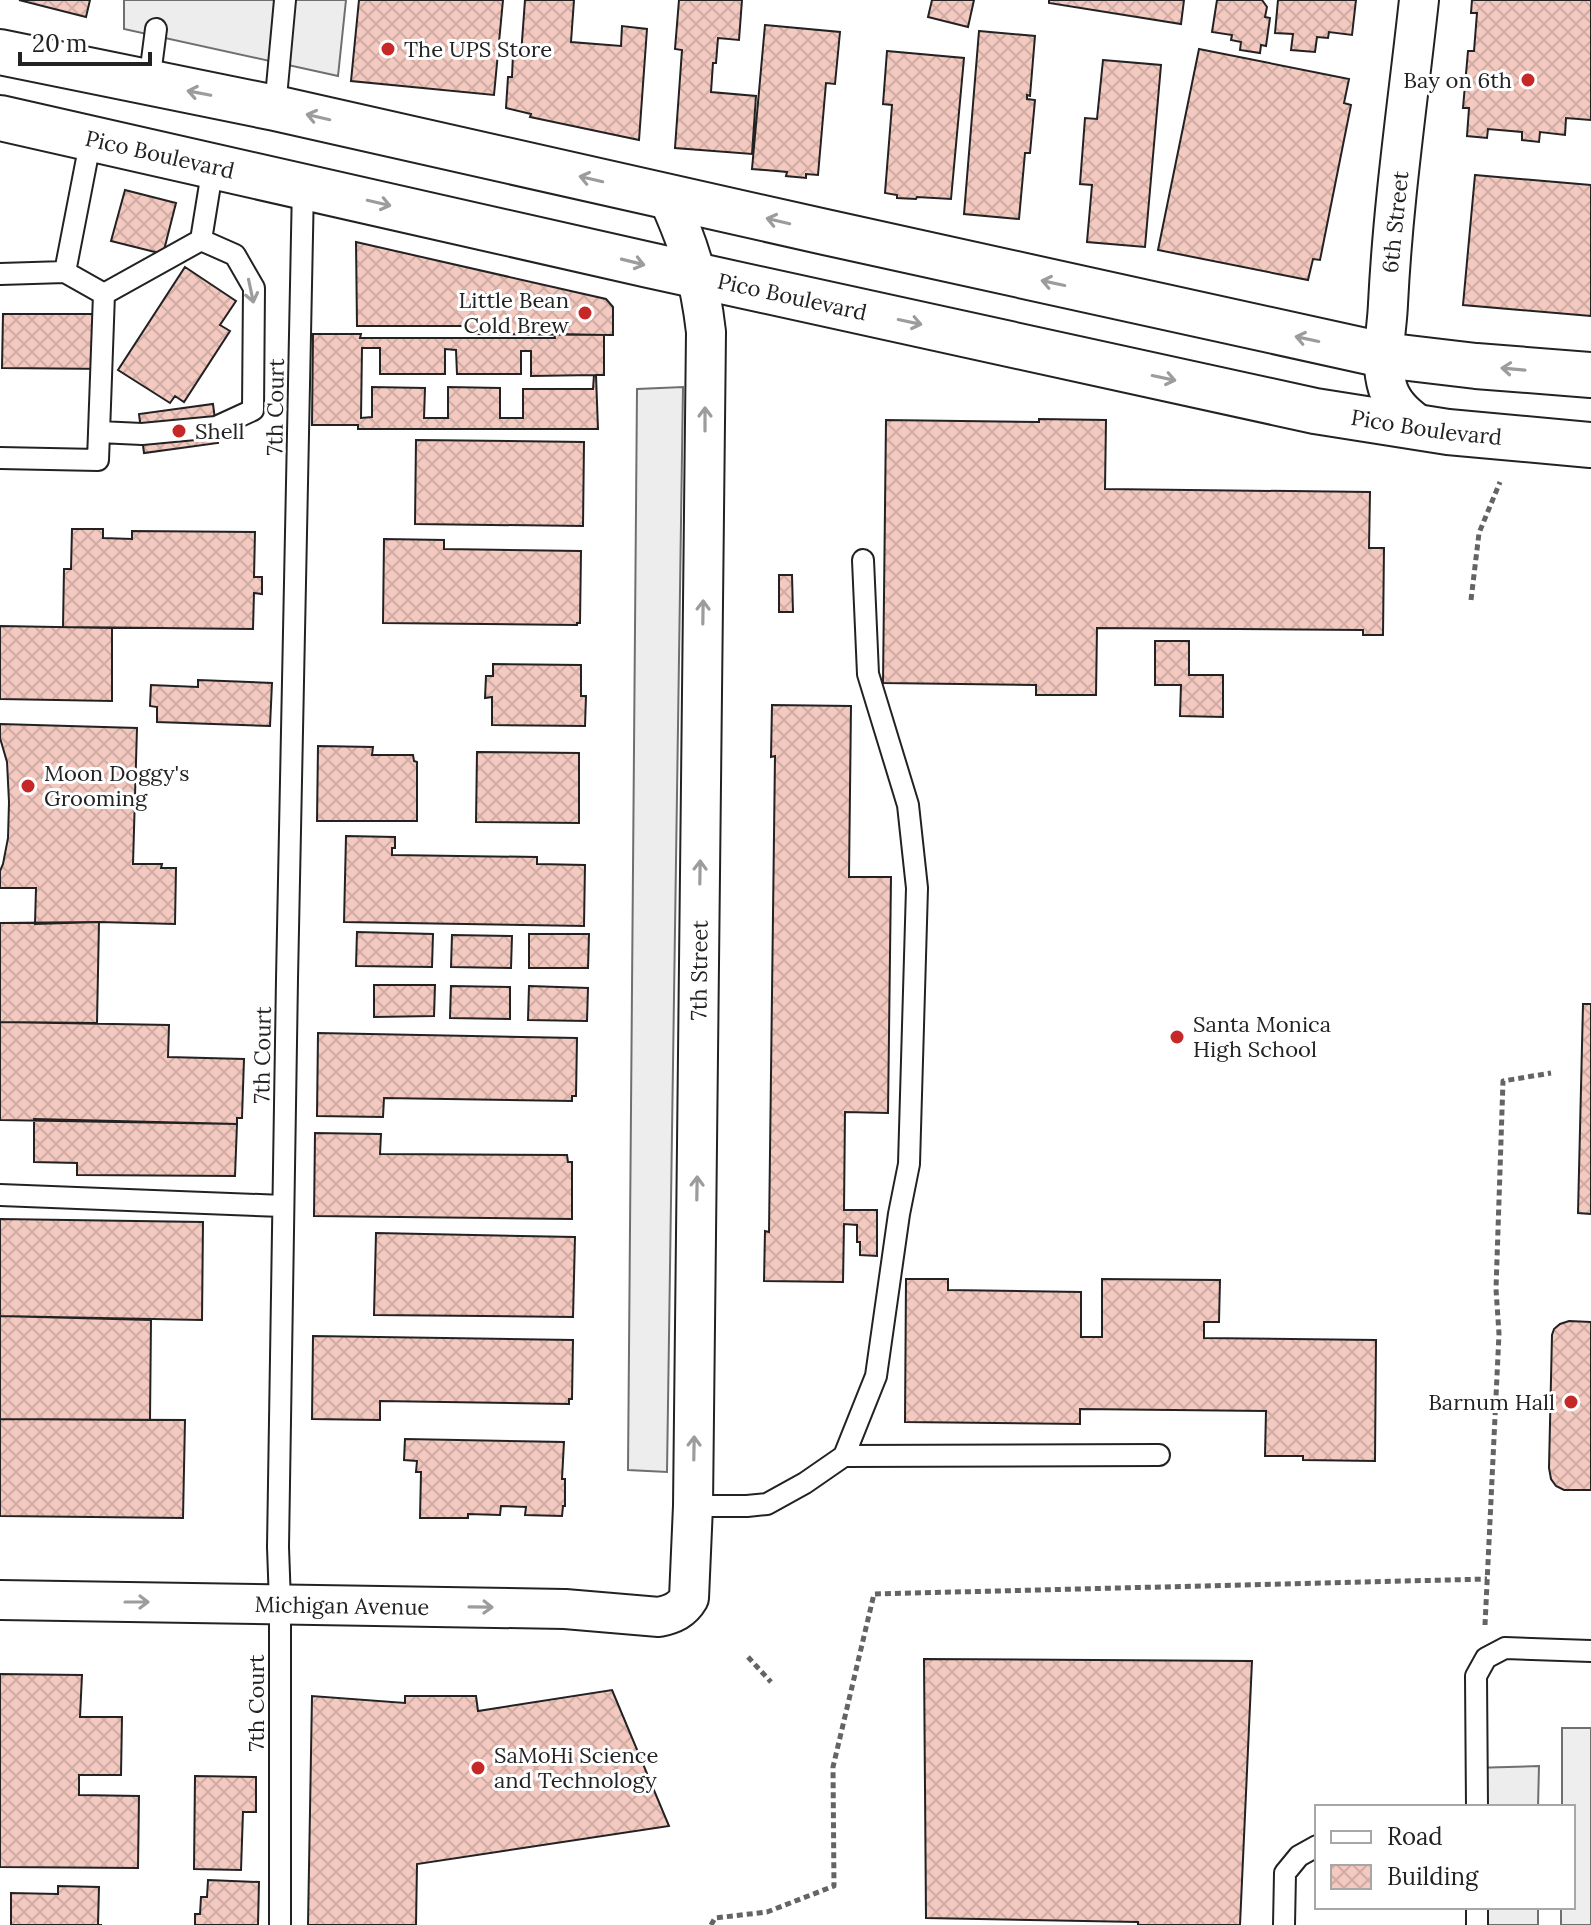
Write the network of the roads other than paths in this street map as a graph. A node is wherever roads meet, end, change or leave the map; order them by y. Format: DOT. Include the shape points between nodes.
graph roads {
  1 [pos="285,0"];
  2 [pos="1419,0"];
  3 [pos="156,29"];
  4 [pos="0,52"];
  5 [pos="149,83"];
  6 [pos="275,108"];
  7 [pos="0,118"];
  8 [pos="91,138"];
  9 [pos="213,166"];
  10 [pos="303,186"];
  11 [pos="667,196"];
  12 [pos="201,240"];
  13 [pos="65,272"];
  14 [pos="0,274"];
  15 [pos="698,276"];
  16 [pos="756,288"];
  17 [pos="104,294"];
  18 [pos="706,332"];
  19 [pos="1383,355"];
  20 [pos="1591,375"];
  21 [pos="1424,429"];
  22 [pos="99,432"];
  23 [pos="1591,445"];
  24 [pos="0,458"];
  25 [pos="863,560"];
  26 [pos="0,1195"];
  27 [pos="283,1206"];
  28 [pos="1159,1455"];
  29 [pos="844,1456"];
  30 [pos="693,1506"];
  31 [pos="0,1600"];
  32 [pos="280,1603"];
  33 [pos="683,1608"];
  34 [pos="1591,1651"];
  35 [pos="1477,1805"];
  36 [pos="1315,1847"];
  37 [pos="280,1925"];
  38 [pos="1284,1925"];
  1 -- 6 [label="lane"];
  2 -- 19 [label="street, 6th Street"];
  3 -- 5 [label="lane"];
  4 -- 5 [label="main road"];
  6 -- 5 [label="main road, one-way"];
  11 -- 6 [label="main road, one-way"];
  7 -- 8 [label="main road, Pico Boulevard"];
  8 -- 9 [label="main road, Pico Boulevard"];
  8 -- 13 [label="lane"];
  9 -- 10 [label="main road, Pico Boulevard"];
  9 -- 12 [label="lane"];
  10 -- 15 [label="main road, Pico Boulevard, one-way"];
  10 -- 27 [label="lane, 7th Court"];
  11 -- 15 [label="street, 7th Street"];
  19 -- 11 [label="main road, one-way"];
  12 -- 17 [label="lane"];
  12 -- 22 [label="lane, one-way" via="235,255 254,288 253,410 216,427"];
  13 -- 14 [label="lane"];
  13 -- 17 [label="lane"];
  15 -- 16 [label="main road, Pico Boulevard"];
  15 -- 18 [label="street, 7th Street"];
  16 -- 18 [label="street" via="726,305"];
  16 -- 21 [label="main road, Pico Boulevard, one-way" via="1315,411"];
  17 -- 22 [label="lane"];
  30 -- 18 [label="street, 7th Street, one-way"];
  20 -- 19 [label="main road, one-way"];
  19 -- 21 [label="street, 6th Street" via="1393,401"];
  21 -- 23 [label="main road, Pico Boulevard"];
  22 -- 24 [label="lane" via="98,460"];
  25 -- 29 [label="lane" via="868,674 908,805 917,888 909,1164 876,1376"];
  26 -- 27 [label="lane"];
  27 -- 32 [label="lane, 7th Court"];
  28 -- 29 [label="lane"];
  29 -- 30 [label="lane" via="767,1504"];
  30 -- 33 [label="street, 7th Street" via="691,1589"];
  31 -- 32 [label="street, Michigan Avenue, one-way"];
  32 -- 33 [label="street, Michigan Avenue, one-way" via="565,1609 659,1617"];
  32 -- 37 [label="lane, 7th Court"];
  34 -- 35 [label="lane" via="1505,1648 1486,1658 1476,1676"];
  36 -- 38 [label="lane" via="1285,1873"];
}
